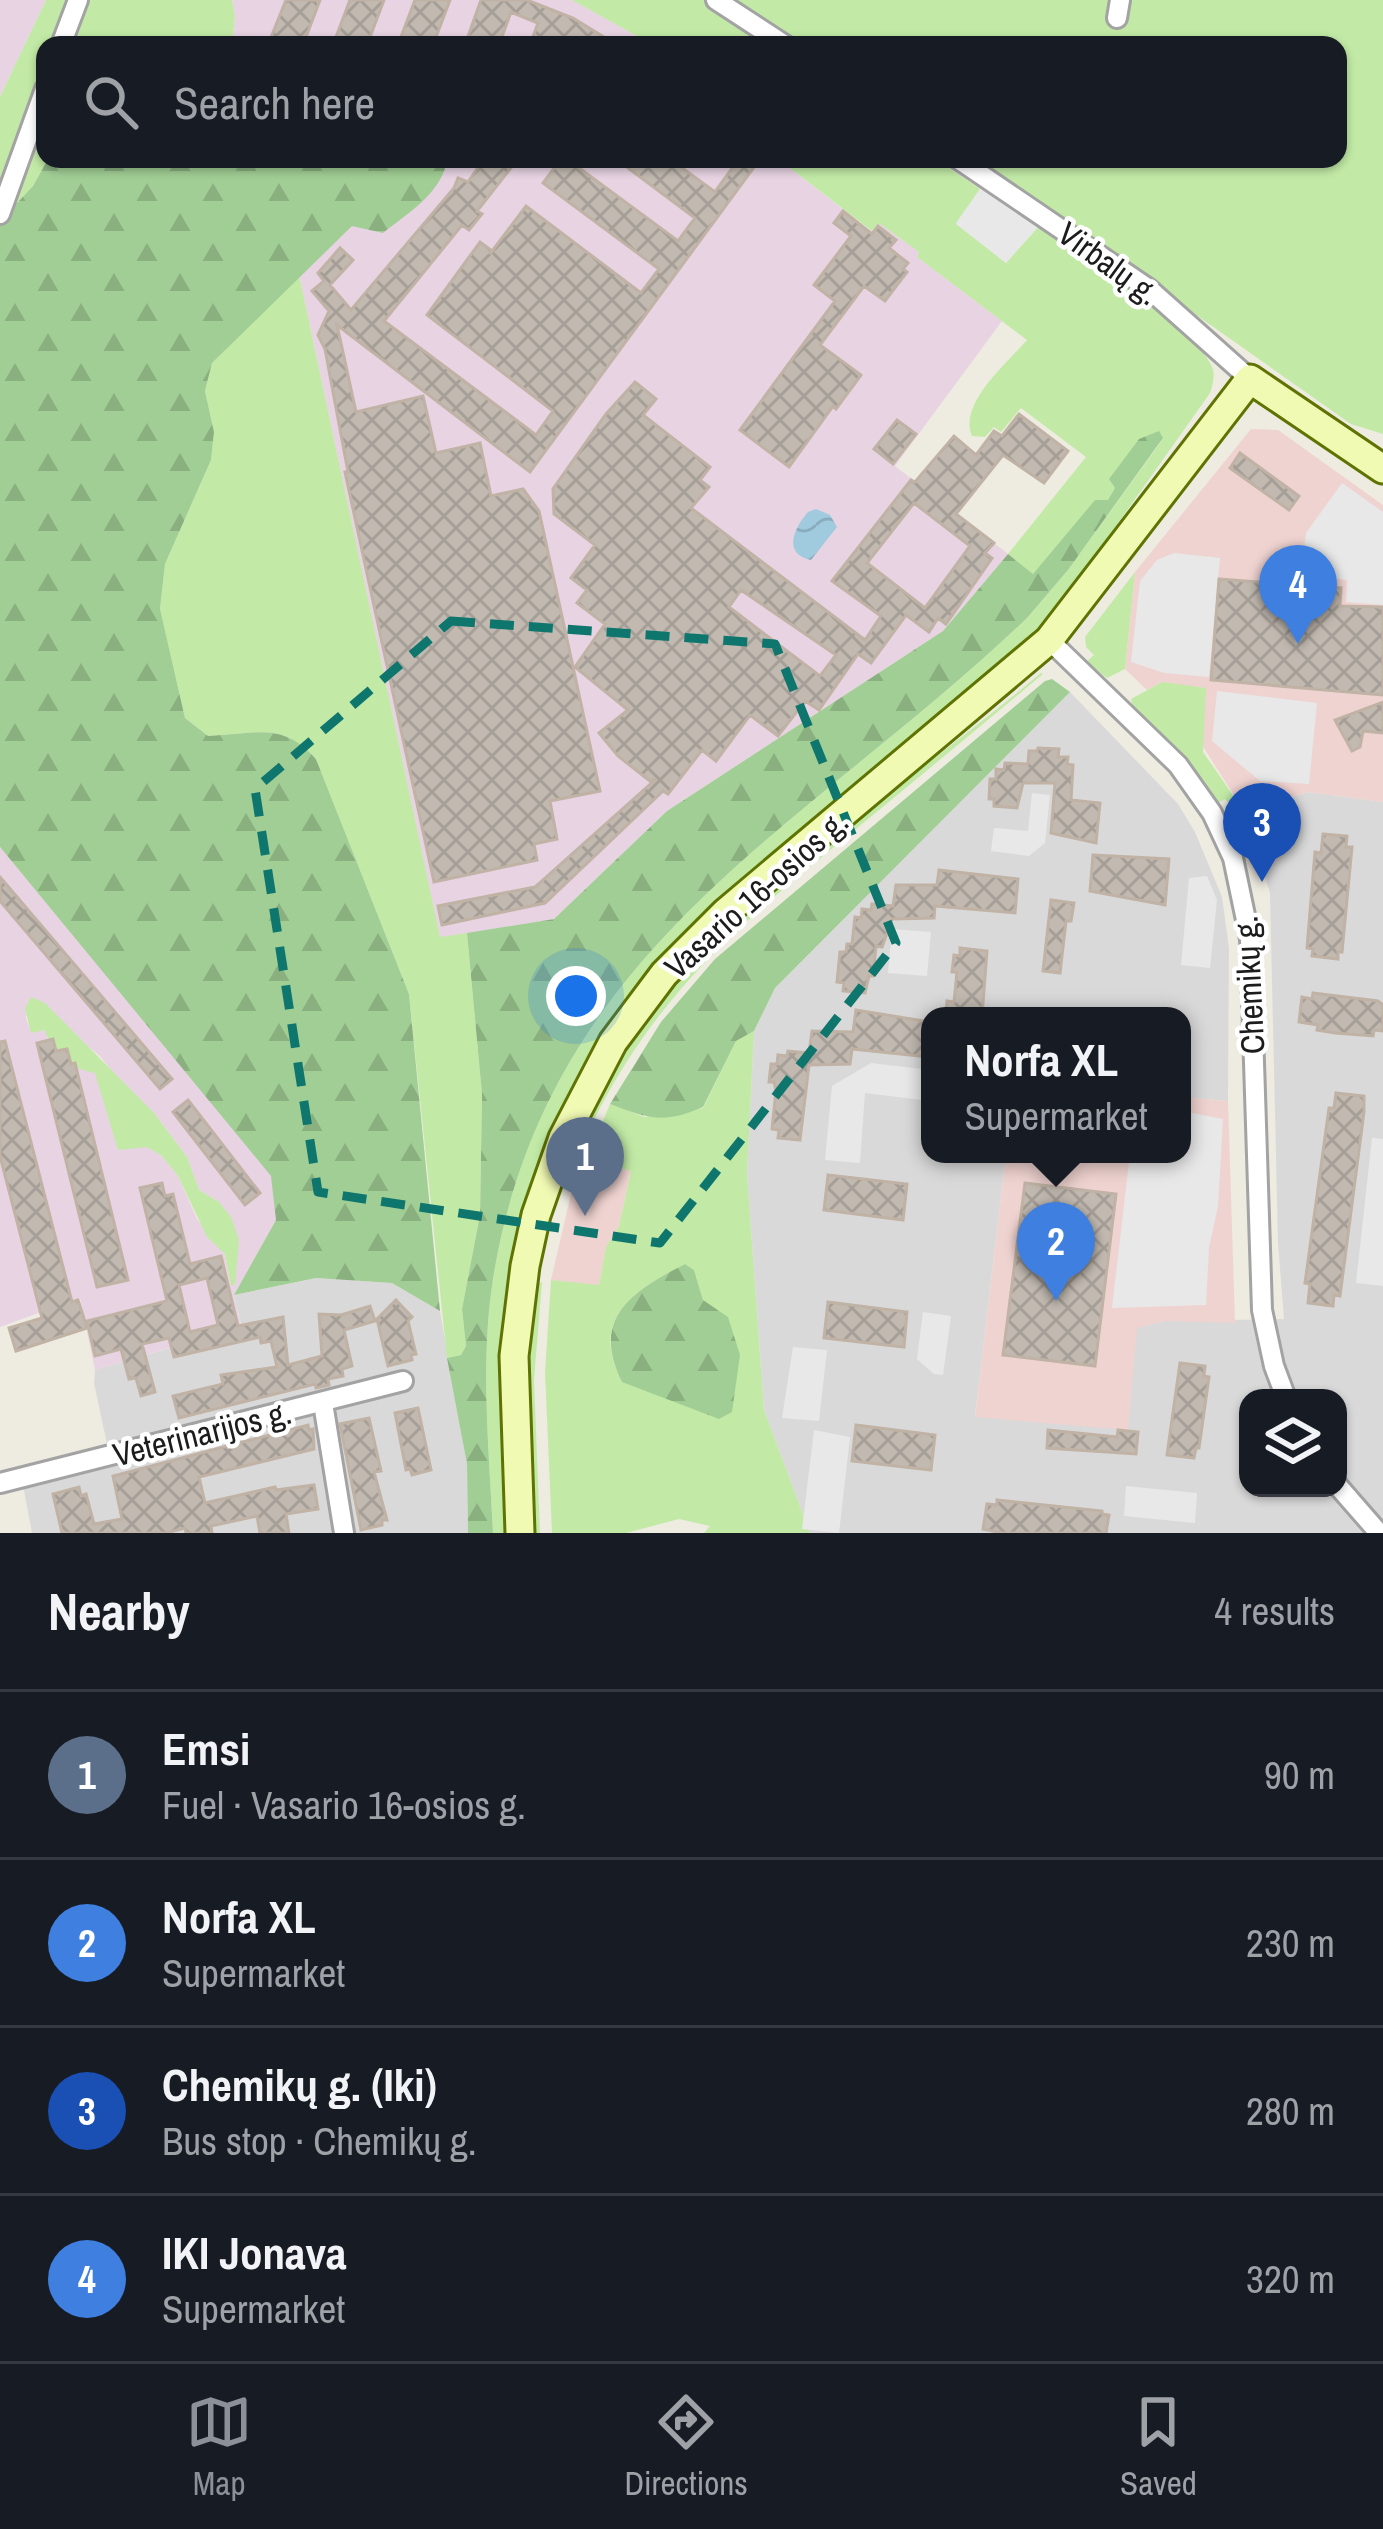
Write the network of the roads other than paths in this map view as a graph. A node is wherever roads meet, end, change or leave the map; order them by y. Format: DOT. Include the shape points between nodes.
graph roads {
  1 [pos="78,0"];
  2 [pos="716,0"];
  3 [pos="64,36"];
  4 [pos="771,36"];
  5 [pos="36,113"];
  6 [pos="971,168"];
  7 [pos="0,214"];
  8 [pos="1250,380"];
  9 [pos="1383,469"];
  10 [pos="1049,640"];
  11 [pos="403,1381"];
  12 [pos="1283,1389"];
  13 [pos="323,1403"];
  14 [pos="0,1483"];
  15 [pos="1347,1496"];
  16 [pos="344,1533"];
  17 [pos="520,1533"];
  18 [pos="1379,1533"];
  1 -- 3 [label="street"];
  2 -- 4 [label="street"];
  5 -- 7 [label="street"];
  6 -- 8 [label="street, Virbalų g." via="1149,289"];
  8 -- 9 [label="main road"];
  8 -- 10 [label="main road, Vasario 16-osios g."];
  10 -- 12 [label="street, Chemikų g." via="1178,765 1233,858 1250,939 1262,1310"];
  10 -- 17 [label="main road, Vasario 16-osios g." via="726,912 664,974 613,1042 563,1138 525,1266 514,1356"];
  11 -- 13 [label="street, Veterinarijos g."];
  13 -- 14 [label="street, Veterinarijos g."];
  13 -- 16 [label="street"];
  15 -- 18 [label="street"];
}
